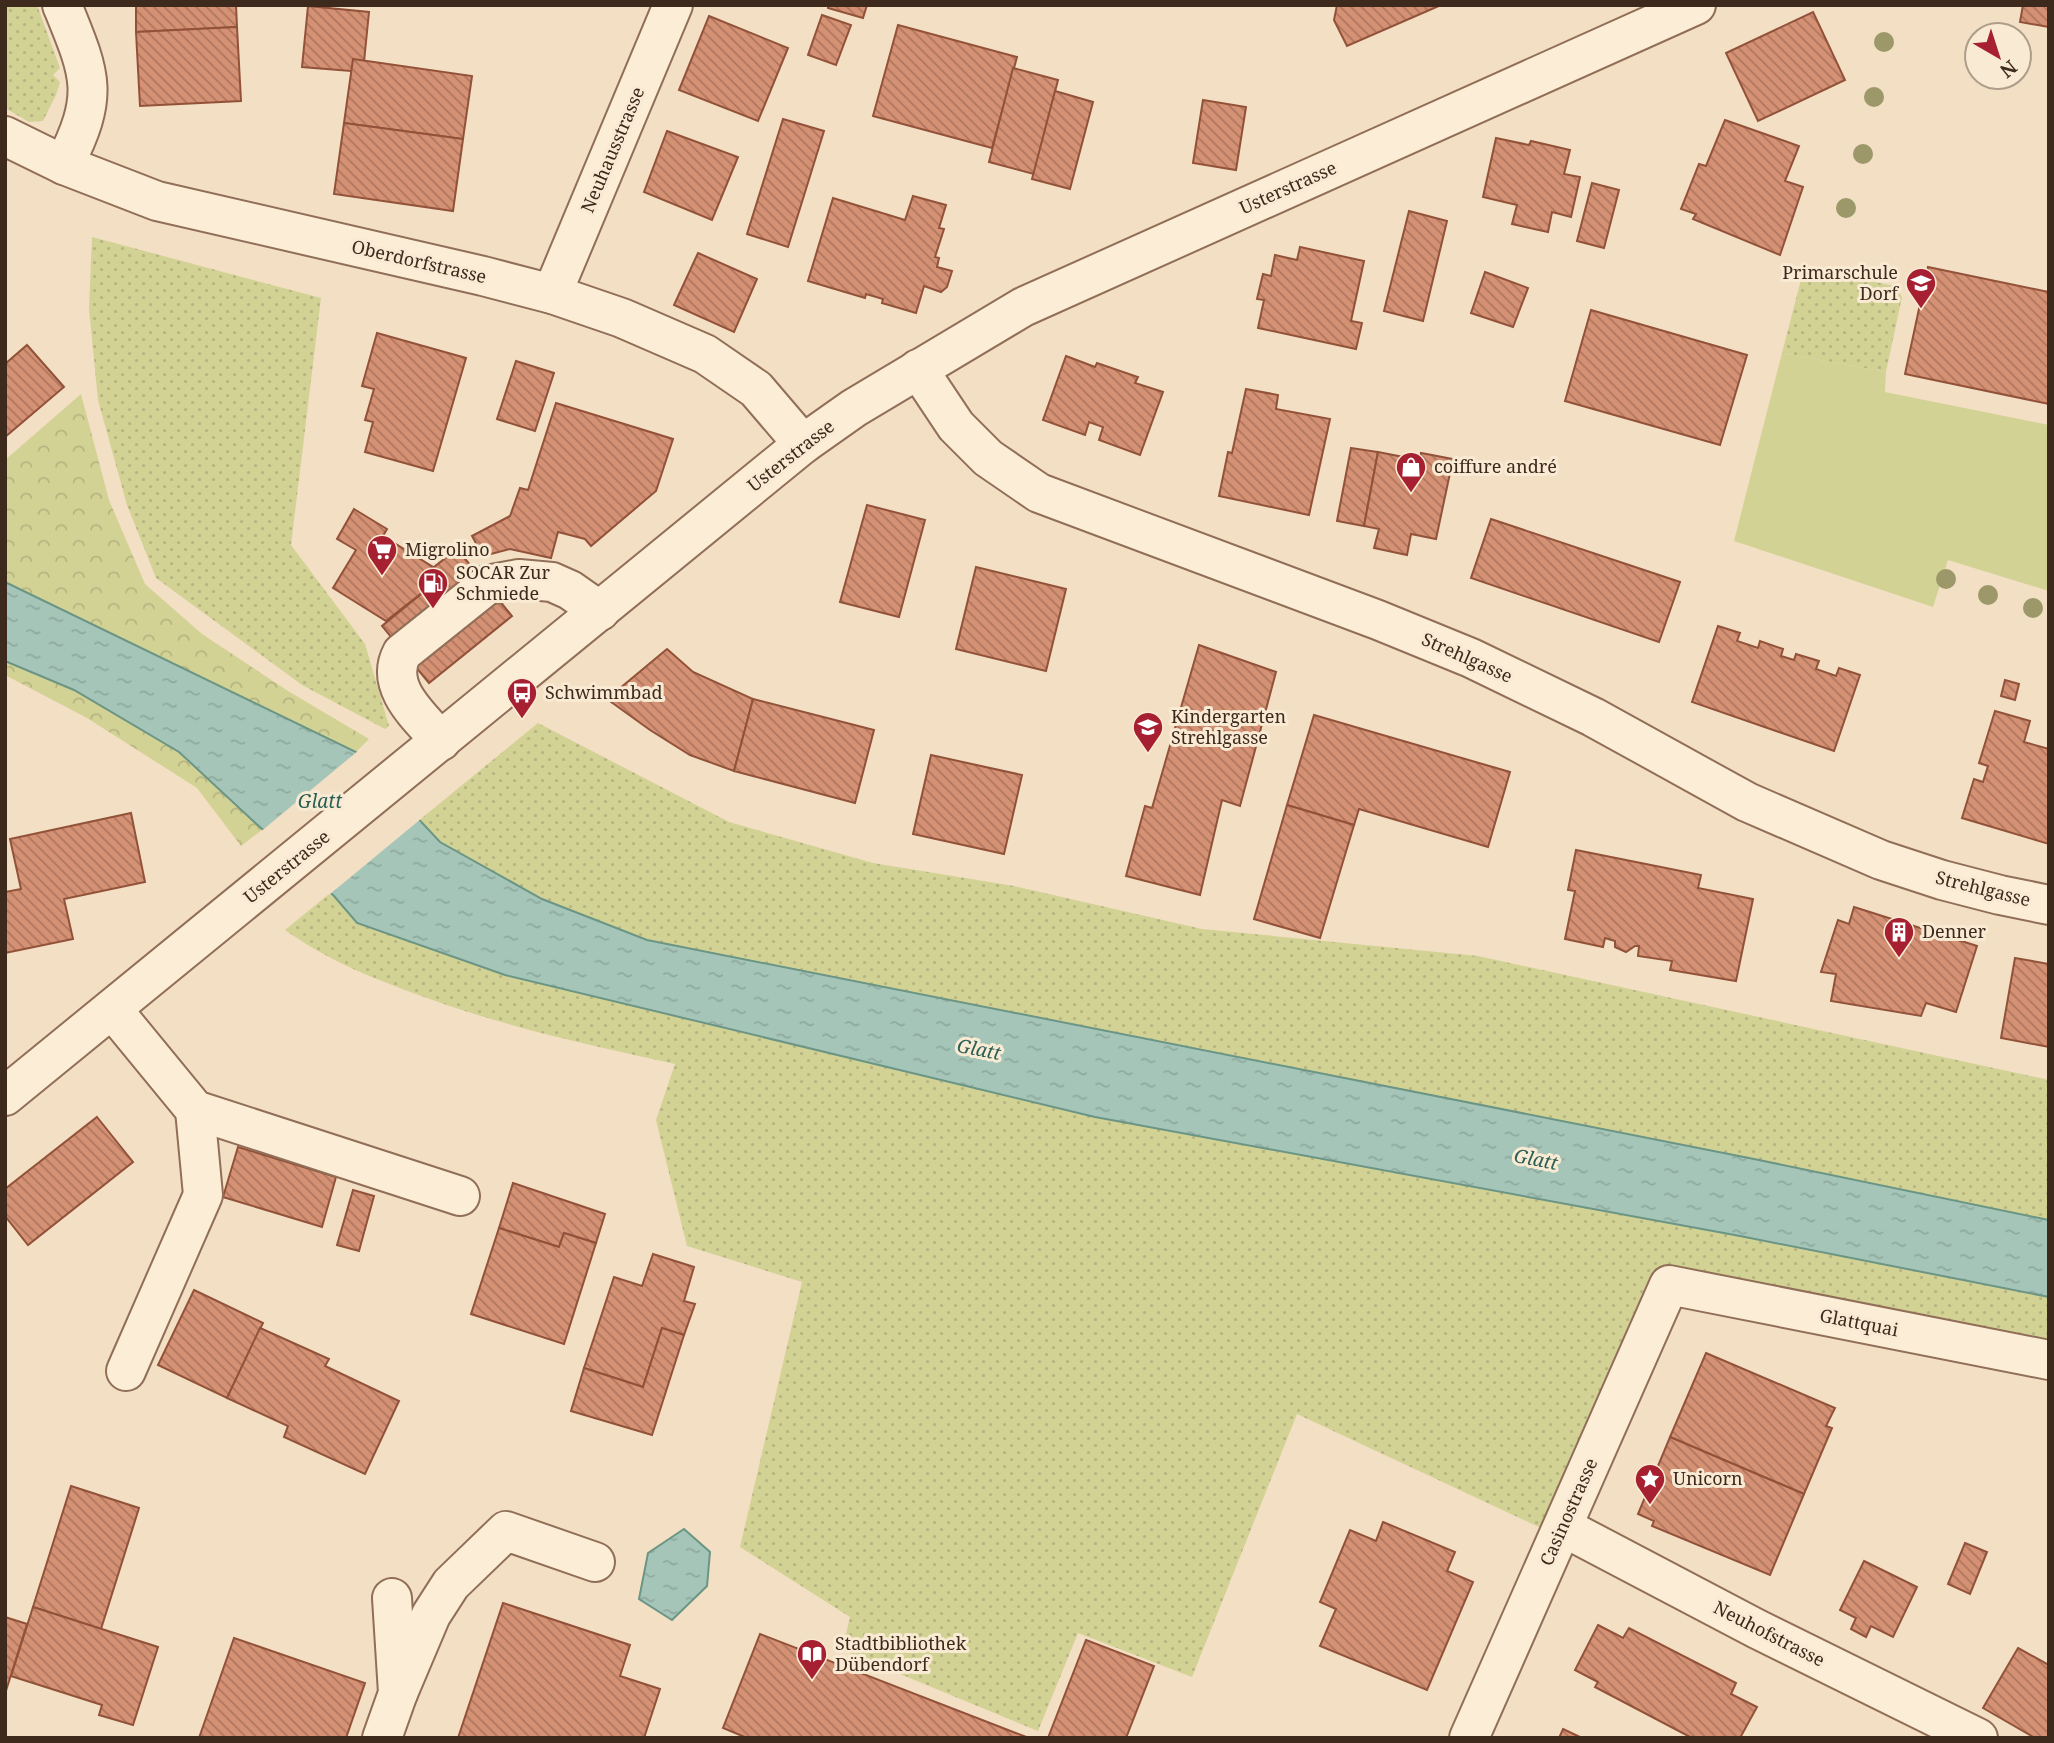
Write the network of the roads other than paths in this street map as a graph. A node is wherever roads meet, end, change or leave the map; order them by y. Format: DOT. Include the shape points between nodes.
graph roads {
  1 [pos="62,5"];
  2 [pos="673,5"];
  3 [pos="1696,5"];
  4 [pos="5,136"];
  5 [pos="64,165"];
  6 [pos="552,294"];
  7 [pos="918,369"];
  8 [pos="803,444"];
  9 [pos="600,611"];
  10 [pos="441,741"];
  11 [pos="2049,905"];
  12 [pos="112,1009"];
  13 [pos="7,1091"];
  14 [pos="195,1110"];
  15 [pos="460,1195"];
  16 [pos="1669,1286"];
  17 [pos="2049,1360"];
  18 [pos="126,1371"];
  19 [pos="1563,1527"];
  20 [pos="596,1562"];
  21 [pos="392,1598"];
  22 [pos="398,1693"];
  23 [pos="382,1738"];
  24 [pos="1469,1738"];
  25 [pos="1978,1738"];
  1 -- 5 [label="street" via="86,63 89,100 79,136"];
  2 -- 6 [label="street, Neuhausstrasse"];
  3 -- 7 [label="street, Usterstrasse" via="1023,307"];
  4 -- 5 [label="street, Oberdorfstrasse"];
  5 -- 6 [label="street, Oberdorfstrasse" via="157,201"];
  6 -- 8 [label="street, Oberdorfstrasse" via="705,354 755,389"];
  7 -- 8 [label="street, Usterstrasse"];
  7 -- 11 [label="street, Strehlgasse" via="956,426 988,458 1039,493 1471,658 1593,717 1747,802 1881,860"];
  8 -- 9 [label="street, Usterstrasse"];
  9 -- 10 [label="street, Usterstrasse"];
  9 -- 10 [label="street" via="552,582 519,579 487,585 402,653 395,666 400,692"];
  10 -- 12 [label="street, Usterstrasse"];
  12 -- 13 [label="street, Usterstrasse"];
  12 -- 14 [label="street"];
  14 -- 15 [label="street"];
  14 -- 18 [label="street" via="203,1195"];
  16 -- 17 [label="street, Glattquai"];
  16 -- 19 [label="street, Casinostrasse"];
  19 -- 24 [label="street, Casinostrasse"];
  19 -- 25 [label="street, Neuhofstrasse"];
  20 -- 22 [label="street" via="506,1531 451,1584 431,1615"];
  21 -- 22 [label="street"];
  22 -- 23 [label="street"];
}
